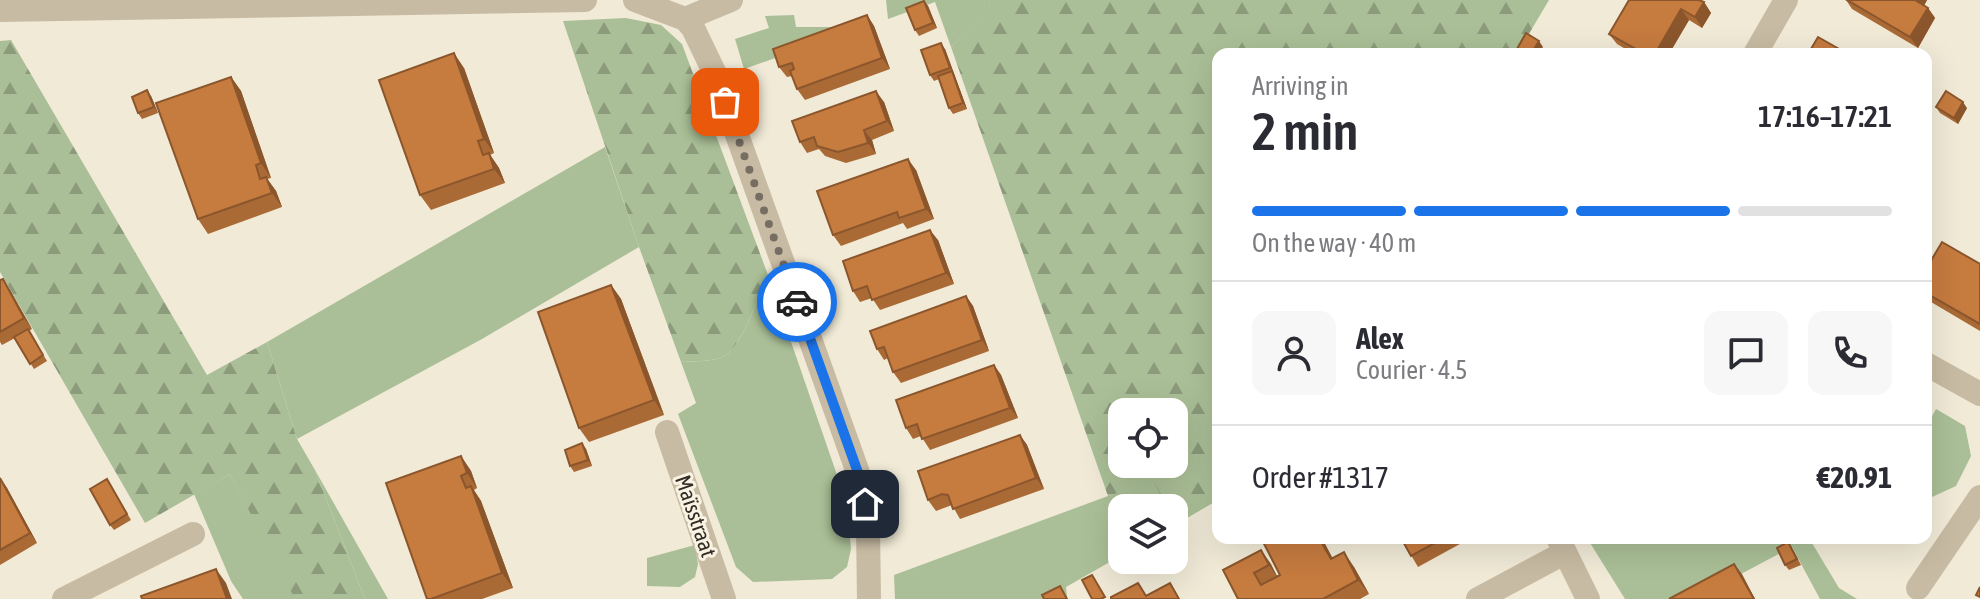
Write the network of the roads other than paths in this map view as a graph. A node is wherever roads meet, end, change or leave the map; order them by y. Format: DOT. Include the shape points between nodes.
graph roads {
  1 [pos="585,0"];
  2 [pos="635,0"];
  3 [pos="731,0"];
  4 [pos="1786,0"];
  5 [pos="160,4"];
  6 [pos="0,10"];
  7 [pos="685,19"];
  8 [pos="1758,48"];
  9 [pos="1932,367"];
  10 [pos="1980,394"];
  11 [pos="667,432"];
  12 [pos="1980,497"];
  13 [pos="193,534"];
  14 [pos="1561,545"];
  15 [pos="1918,588"];
  16 [pos="64,599"];
  17 [pos="724,599"];
  18 [pos="869,599"];
  19 [pos="1478,599"];
  20 [pos="1588,599"];
  1 -- 5 [label="street"];
  2 -- 7 [label="street"];
  3 -- 7 [label="street"];
  4 -- 8 [label="street"];
  5 -- 6 [label="street"];
  7 -- 18 [label="street" via="716,76 861,481"];
  9 -- 10 [label="street"];
  11 -- 17 [label="street, Maïsstraat"];
  12 -- 15 [label="street"];
  13 -- 16 [label="street"];
  14 -- 19 [label="street"];
  14 -- 20 [label="street"];
}
